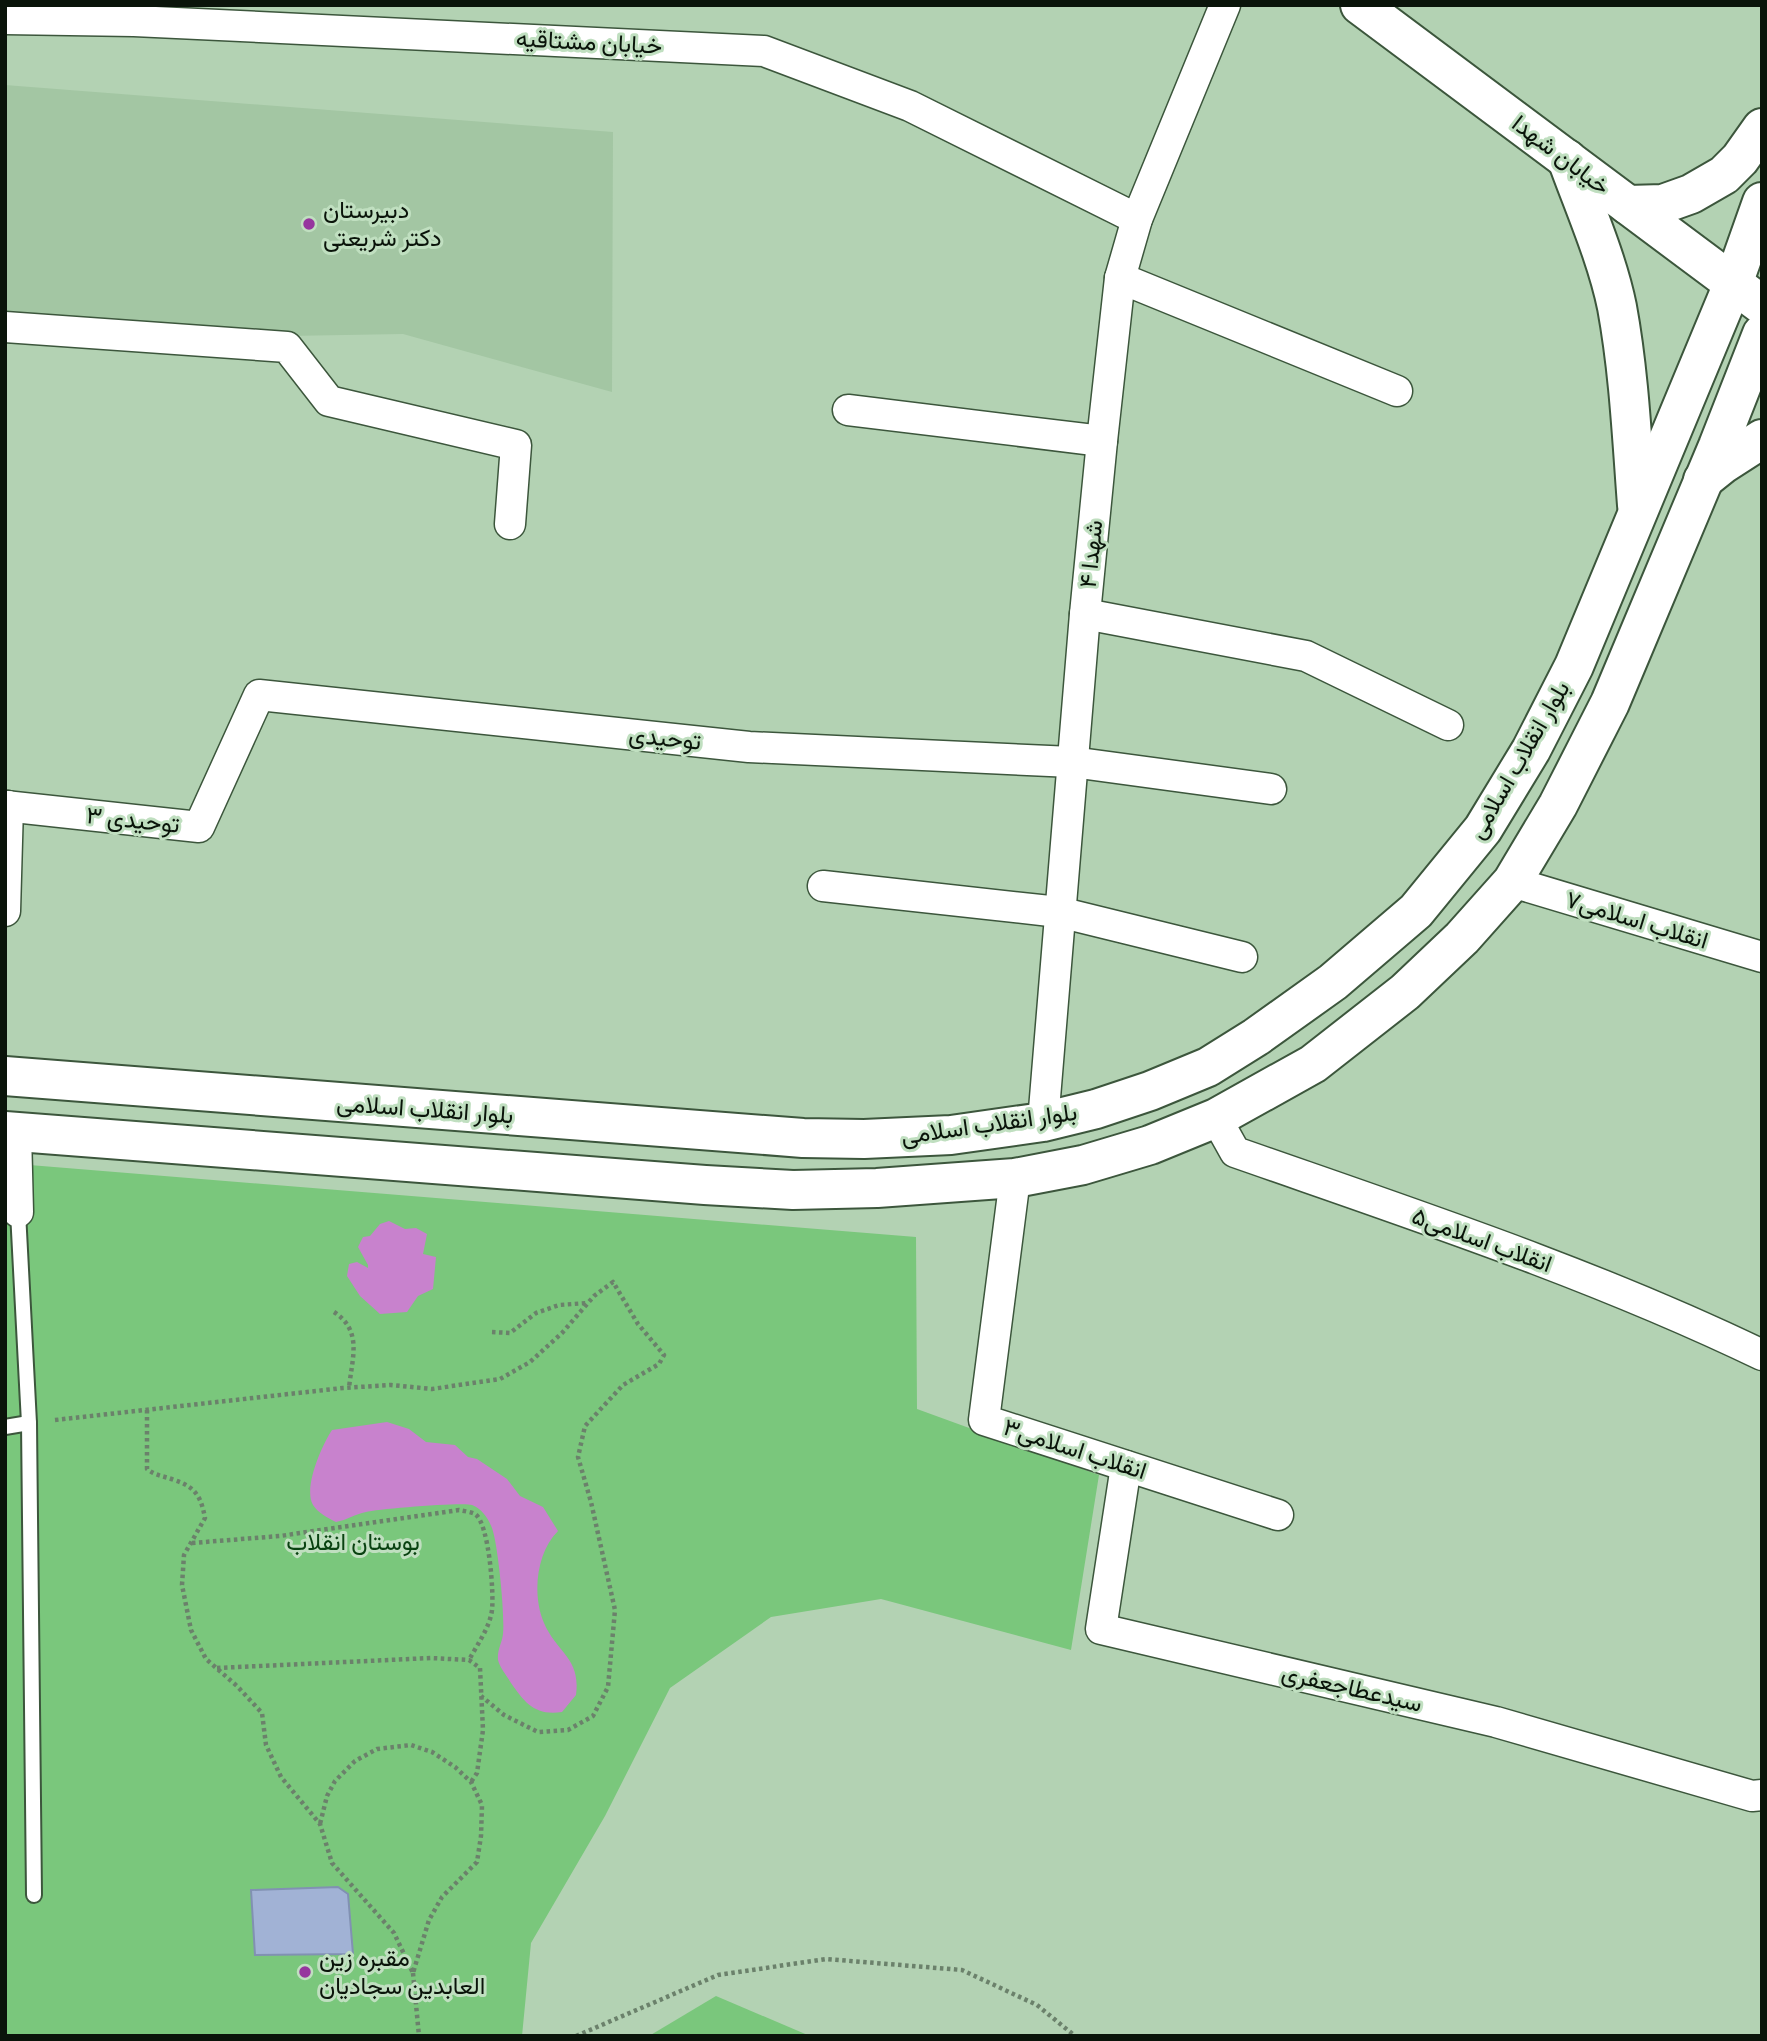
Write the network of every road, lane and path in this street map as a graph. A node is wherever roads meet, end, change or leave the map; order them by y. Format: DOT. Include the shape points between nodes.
graph roads {
  1 [pos="1225,5"];
  2 [pos="1360,5"];
  3 [pos="136,13"];
  4 [pos="5,19"];
  5 [pos="1762,128"];
  6 [pos="1567,159"];
  7 [pos="1762,202"];
  8 [pos="1628,205"];
  9 [pos="1137,219"];
  10 [pos="1121,278"];
  11 [pos="1747,295"];
  12 [pos="5,327"];
  13 [pos="1762,334"];
  14 [pos="1397,391"];
  15 [pos="848,410"];
  16 [pos="1762,439"];
  17 [pos="1102,441"];
  18 [pos="1703,480"];
  19 [pos="1637,514"];
  20 [pos="510,524"];
  21 [pos="1085,614"];
  22 [pos="259,695"];
  23 [pos="1448,725"];
  24 [pos="1072,762"];
  25 [pos="1271,789"];
  26 [pos="7,806"];
  27 [pos="1512,881"];
  28 [pos="823,886"];
  29 [pos="5,911"];
  30 [pos="1059,912"];
  31 [pos="1242,957"];
  32 [pos="1762,957"];
  33 [pos="5,1076"];
  34 [pos="1216,1118"];
  35 [pos="1043,1122"];
  36 [pos="10,1132"];
  37 [pos="1015,1178"];
  38 [pos="18,1212"];
  39 [pos="588,1303"];
  40 [pos="334,1312"];
  41 [pos="492,1332"];
  42 [pos="1762,1355"];
  43 [pos="349,1388"];
  44 [pos="147,1410"];
  45 [pos="29,1423"];
  46 [pos="5,1427"];
  47 [pos="1126,1466"];
  48 [pos="1278,1515"];
  49 [pos="191,1543"];
  50 [pos="469,1660"];
  51 [pos="216,1668"];
  52 [pos="481,1696"];
  53 [pos="471,1782"];
  54 [pos="1762,1795"];
  55 [pos="320,1824"];
  56 [pos="34,1895"];
  57 [pos="413,1973"];
  58 [pos="419,2036"];
  59 [pos="576,2036"];
  60 [pos="1075,2036"];
  1 -- 9 [label="street, شهدا ۴"];
  2 -- 6 [label="main road, خیابان شهدا"];
  3 -- 4 [label="street, خیابان مشتاقیه"];
  3 -- 9 [label="street, خیابان مشتاقیه" via="764,51 910,106"];
  5 -- 8 [label="main road" via="1724,175 1691,194 1662,204"];
  6 -- 8 [label="main road, خیابان شهدا"];
  6 -- 19 [label="main road" via="1616,305 1629,398"];
  7 -- 11 [label="main road, بلوار انقلاب اسلامی"];
  8 -- 11 [label="main road, خیابان شهدا"];
  9 -- 10 [label="street, شهدا ۴"];
  10 -- 14 [label="street"];
  10 -- 17 [label="street, شهدا ۴"];
  11 -- 19 [label="main road, بلوار انقلاب اسلامی"];
  12 -- 20 [label="street" via="286,347 329,401 516,445"];
  13 -- 18 [label="main road, بلوار انقلاب اسلامی"];
  15 -- 17 [label="street"];
  16 -- 18 [label="main road"];
  17 -- 21 [label="street, شهدا ۴"];
  18 -- 27 [label="main road, بلوار انقلاب اسلامی" via="1610,704"];
  19 -- 35 [label="main road, بلوار انقلاب اسلامی" via="1574,666 1531,750 1483,828 1416,911 1333,982 1208,1068 1096,1109"];
  21 -- 23 [label="street" via="1306,656"];
  21 -- 24 [label="street, شهدا ۴"];
  22 -- 24 [label="street, توحیدی" via="749,747"];
  22 -- 26 [label="street, توحیدی ۳" via="199,827"];
  24 -- 25 [label="street, توحیدی"];
  24 -- 30 [label="street, شهدا ۴"];
  26 -- 29 [label="street"];
  27 -- 32 [label="street, انقلاب اسلامی۷"];
  27 -- 34 [label="main road, بلوار انقلاب اسلامی" via="1462,938 1405,992 1313,1064"];
  28 -- 30 [label="street"];
  30 -- 31 [label="street"];
  30 -- 35 [label="street, شهدا ۴"];
  33 -- 35 [label="main road, بلوار انقلاب اسلامی" via="803,1138 951,1135"];
  34 -- 37 [label="main road, بلوار انقلاب اسلامی" via="1083,1165"];
  34 -- 42 [label="street, انقلاب اسلامی۵" via="1235,1152 1501,1245"];
  36 -- 37 [label="main road, بلوار انقلاب اسلامی" via="780,1189 877,1188"];
  36 -- 38 [label="street"];
  37 -- 47 [label="street, انقلاب اسلامی۳" via="984,1420"];
  38 -- 45 [label="lane"];
  39 -- 41 [label="path" via="559,1305 536,1313 510,1333"];
  39 -- 43 [label="path" via="530,1362 500,1379 432,1389 391,1385"];
  39 -- 52 [label="path" via="613,1282 638,1324 664,1355 659,1364 623,1385 585,1426 578,1457 615,1610 608,1687 593,1716 568,1730 538,1732 504,1715"];
  40 -- 43 [label="path" via="346,1321 354,1337"];
  43 -- 44 [label="path"];
  44 -- 45 [label="path"];
  44 -- 49 [label="path" via="148,1469 192,1488 201,1500 205,1518"];
  45 -- 46 [label="lane"];
  45 -- 56 [label="lane"];
  47 -- 48 [label="street, انقلاب اسلامی۳"];
  47 -- 54 [label="street, سیدعطاجعفری" via="1101,1629 1496,1722 1752,1796"];
  49 -- 50 [label="path" via="280,1536 459,1510 476,1515 491,1574 492,1612"];
  49 -- 51 [label="path" via="184,1555 182,1585 191,1630"];
  50 -- 51 [label="path"];
  50 -- 52 [label="path" via="480,1668"];
  51 -- 55 [label="path" via="262,1713 266,1745 281,1777"];
  52 -- 53 [label="path" via="483,1730 477,1773"];
  53 -- 55 [label="path" via="432,1752 411,1745 377,1749 355,1761 335,1781"];
  53 -- 57 [label="path" via="482,1805 477,1862 442,1897 429,1920"];
  55 -- 57 [label="path" via="332,1863 394,1933"];
  57 -- 58 [label="path"];
  59 -- 60 [label="path" via="718,1975 827,1959 962,1970 1037,2006"];
}
